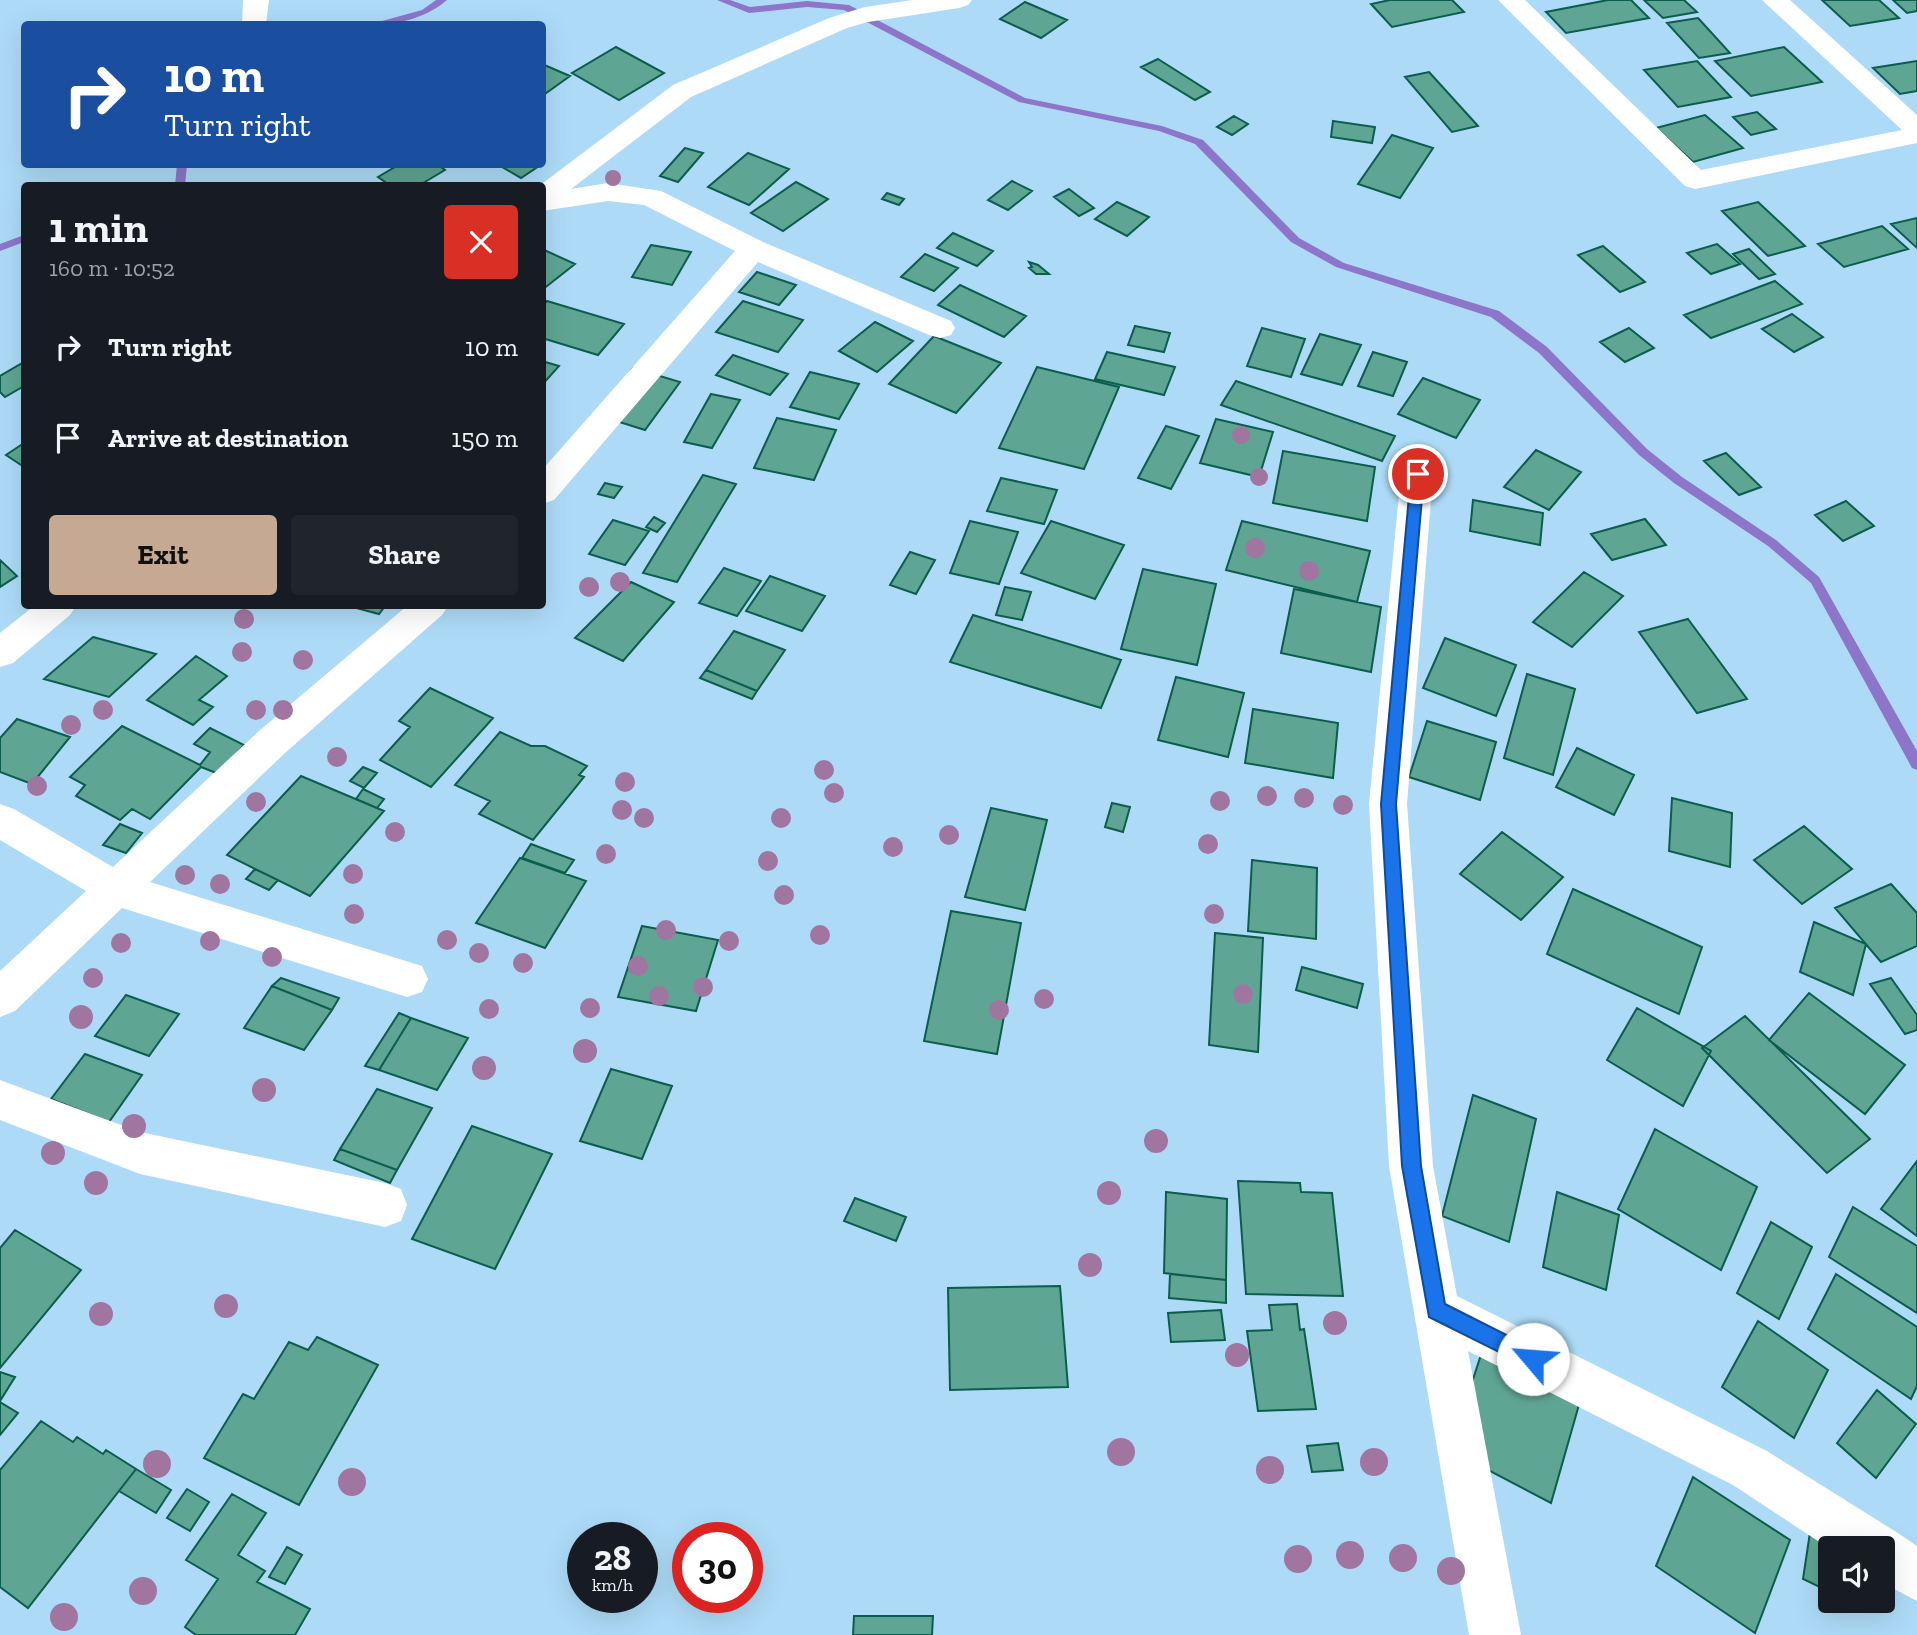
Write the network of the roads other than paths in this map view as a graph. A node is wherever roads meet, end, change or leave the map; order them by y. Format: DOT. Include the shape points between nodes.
graph roads {
  1 [pos="256,0"];
  2 [pos="959,0"];
  3 [pos="1511,0"];
  4 [pos="1775,0"];
  5 [pos="254,21"];
  6 [pos="1917,129"];
  7 [pos="1917,135"];
  8 [pos="546,194"];
  9 [pos="546,201"];
  10 [pos="753,249"];
  11 [pos="940,328"];
  12 [pos="1418,474"];
  13 [pos="546,487"];
  14 [pos="54,609"];
  15 [pos="427,609"];
  16 [pos="0,653"];
  17 [pos="0,820"];
  18 [pos="116,889"];
  19 [pos="407,979"];
  20 [pos="0,998"];
  21 [pos="0,1100"];
  22 [pos="385,1205"];
  23 [pos="1436,1310"];
  24 [pos="1856,1536"];
  25 [pos="1895,1561"];
  26 [pos="1917,1576"];
  27 [pos="1495,1635"];
  1 -- 5 [label="street"];
  2 -- 8 [label="street" via="838,23 682,92"];
  3 -- 7 [label="street" via="1695,180"];
  4 -- 6 [label="street"];
  9 -- 10 [label="street" via="608,192 651,197"];
  10 -- 11 [label="street"];
  10 -- 13 [label="street"];
  12 -- 23 [label="street" via="1388,804 1412,1166"];
  14 -- 16 [label="street"];
  15 -- 18 [label="street" via="272,742"];
  17 -- 18 [label="street"];
  18 -- 19 [label="street"];
  18 -- 20 [label="street"];
  21 -- 22 [label="street" via="140,1153"];
  23 -- 24 [label="street" via="1750,1468"];
  23 -- 27 [label="street"];
  25 -- 26 [label="street"];
}
